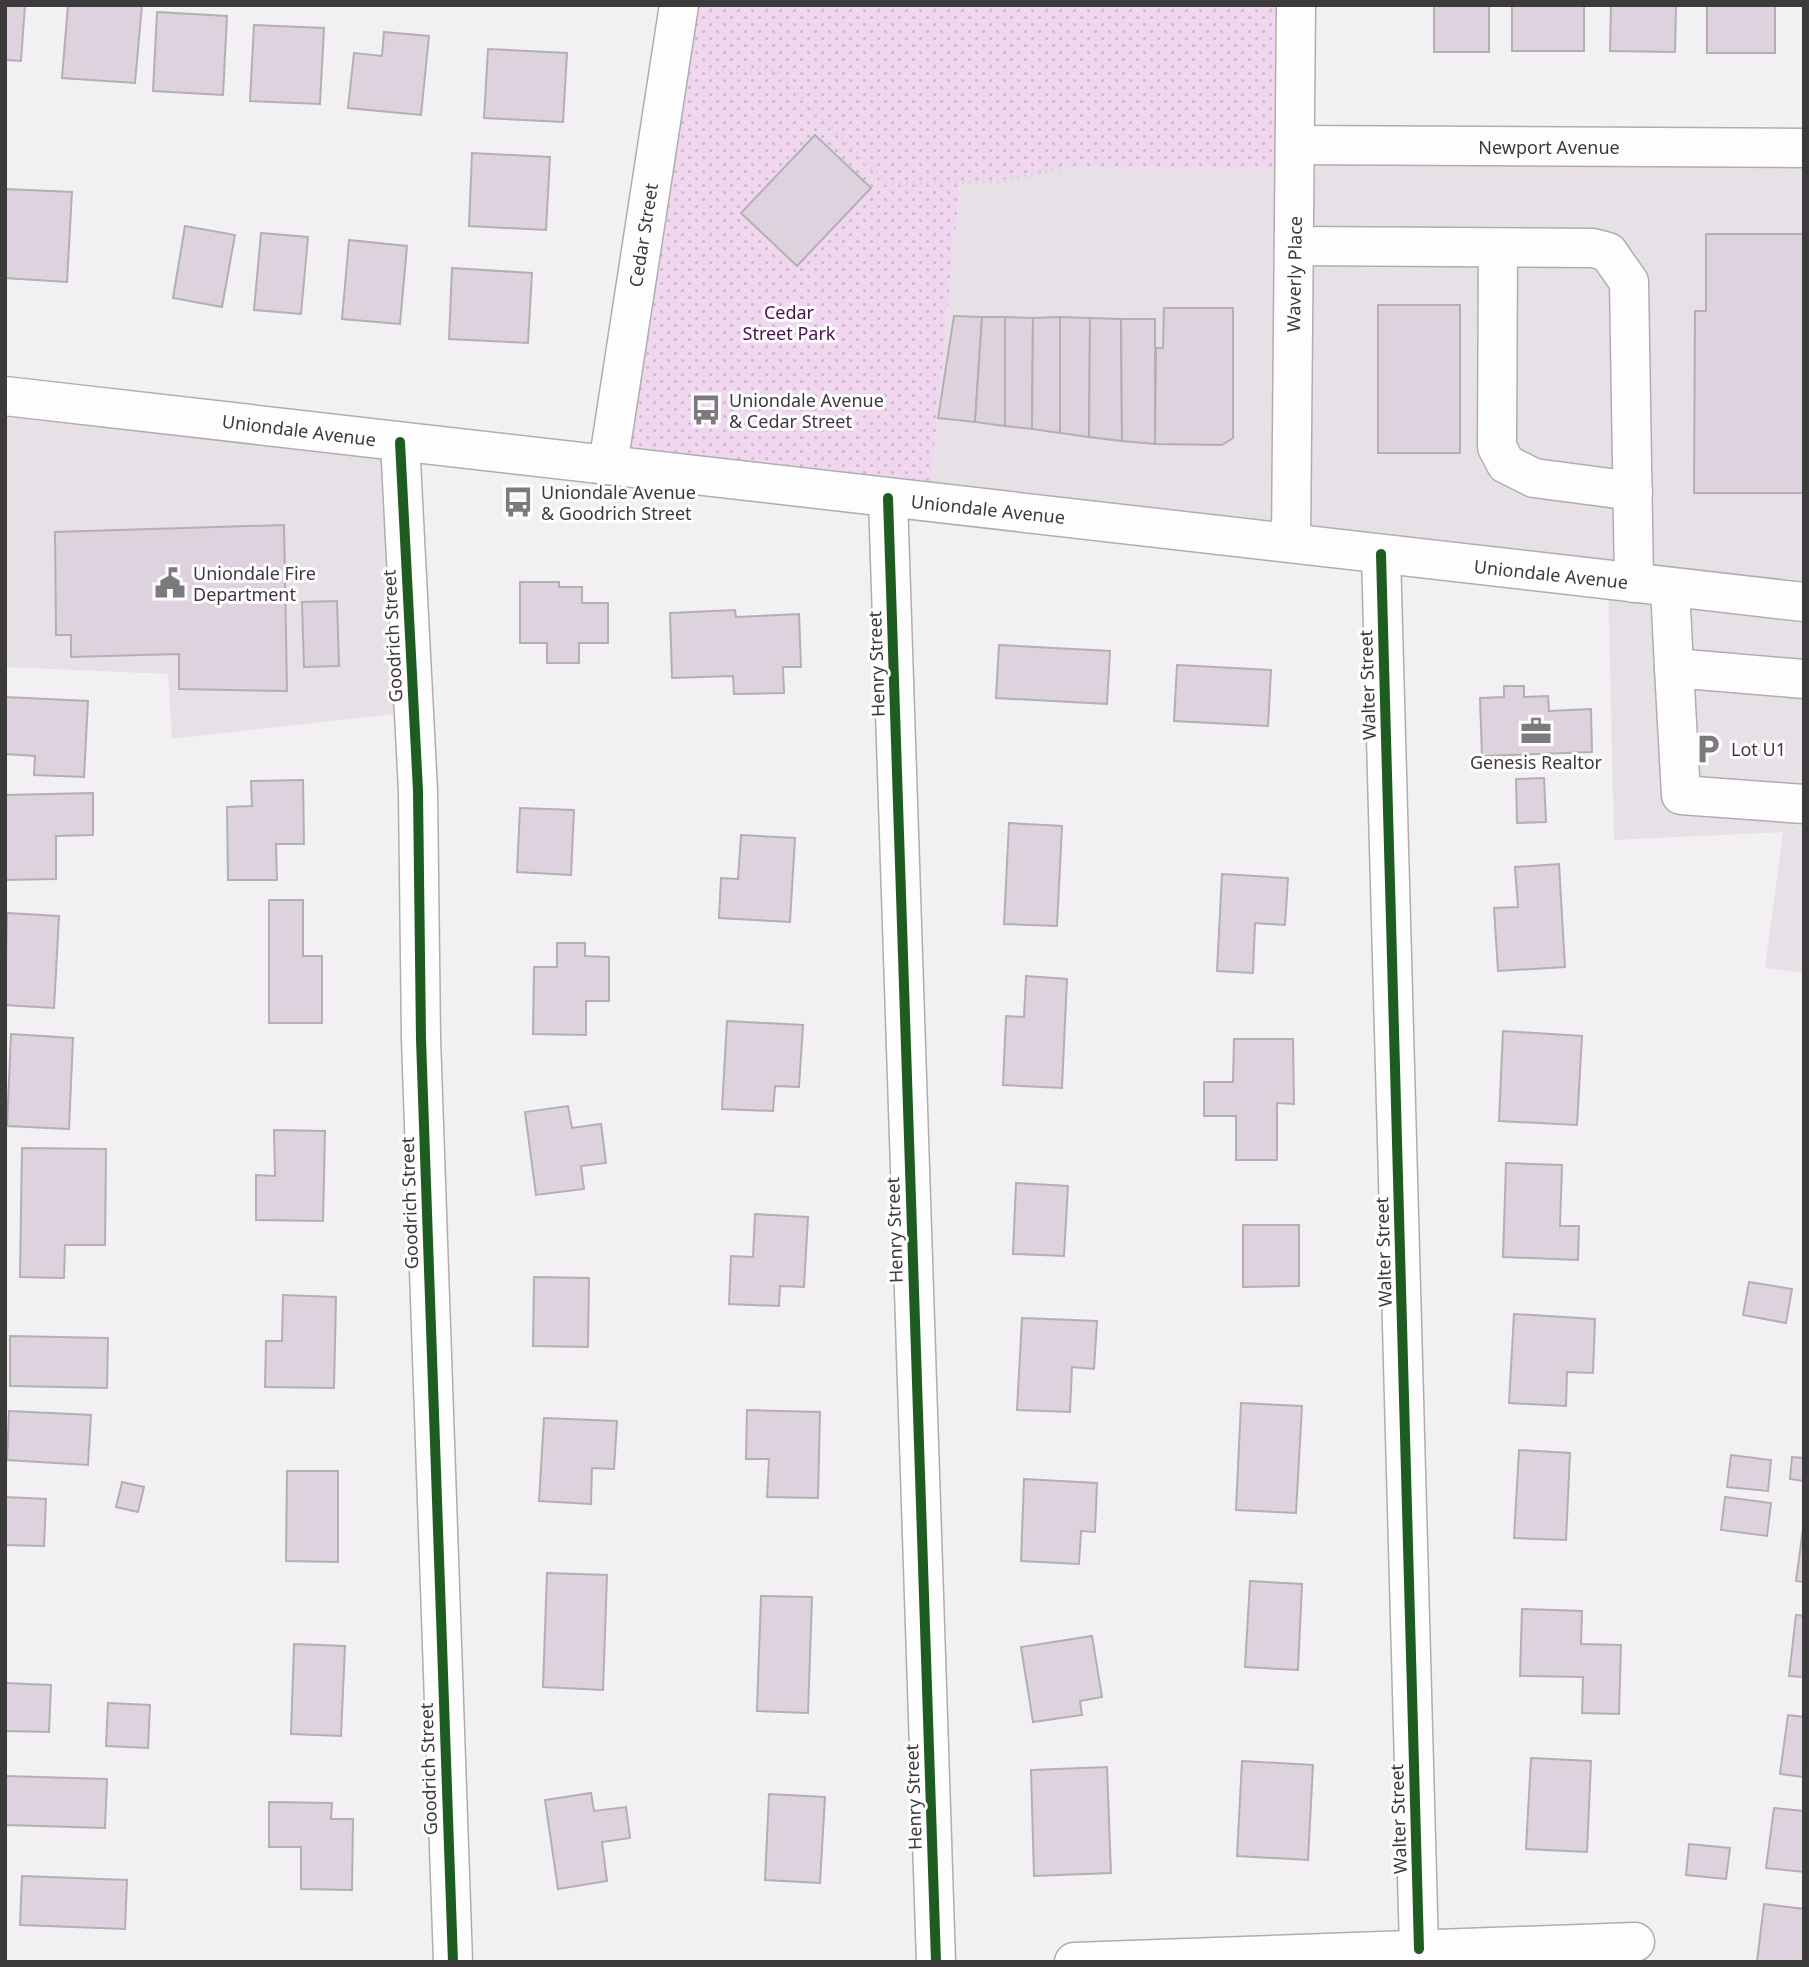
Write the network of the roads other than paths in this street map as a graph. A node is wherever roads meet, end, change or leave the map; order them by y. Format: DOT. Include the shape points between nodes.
graph roads {
  1 [pos="679,5"];
  2 [pos="1296,5"];
  3 [pos="1295,145"];
  4 [pos="1804,148"];
  5 [pos="1294,246"];
  6 [pos="1498,247"];
  7 [pos="5,396"];
  8 [pos="400,442"];
  9 [pos="608,466"];
  10 [pos="1633,491"];
  11 [pos="888,498"];
  12 [pos="1291,542"];
  13 [pos="1381,554"];
  14 [pos="1652,585"];
  15 [pos="1804,603"];
  16 [pos="1674,668"];
  17 [pos="1804,680"];
  18 [pos="1804,804"];
  19 [pos="1636,1942"];
  20 [pos="1419,1949"];
  21 [pos="453,1962"];
  22 [pos="936,1962"];
  23 [pos="1074,1962"];
  1 -- 9 [label="street, Cedar Street"];
  2 -- 3 [label="street, Waverly Place"];
  3 -- 4 [label="street, Newport Avenue"];
  3 -- 5 [label="street, Waverly Place"];
  5 -- 6 [label="street"];
  5 -- 12 [label="street, Waverly Place"];
  6 -- 10 [label="street" via="1497,447 1506,464 1534,478"];
  6 -- 10 [label="street" via="1608,252 1629,282"];
  7 -- 8 [label="street, Uniondale Avenue"];
  8 -- 9 [label="street, Uniondale Avenue"];
  8 -- 21 [label="street, Goodrich Street" via="418,791 421,1053"];
  9 -- 11 [label="street, Uniondale Avenue"];
  10 -- 14 [label="street"];
  11 -- 12 [label="street, Uniondale Avenue"];
  11 -- 22 [label="street, Henry Street"];
  12 -- 13 [label="street, Uniondale Avenue"];
  13 -- 14 [label="street, Uniondale Avenue"];
  13 -- 20 [label="street, Walter Street"];
  14 -- 15 [label="street, Uniondale Avenue"];
  14 -- 16 [label="street"];
  16 -- 17 [label="street"];
  16 -- 18 [label="street" via="1681,796"];
  19 -- 20 [label="street"];
  20 -- 23 [label="street"];
}
